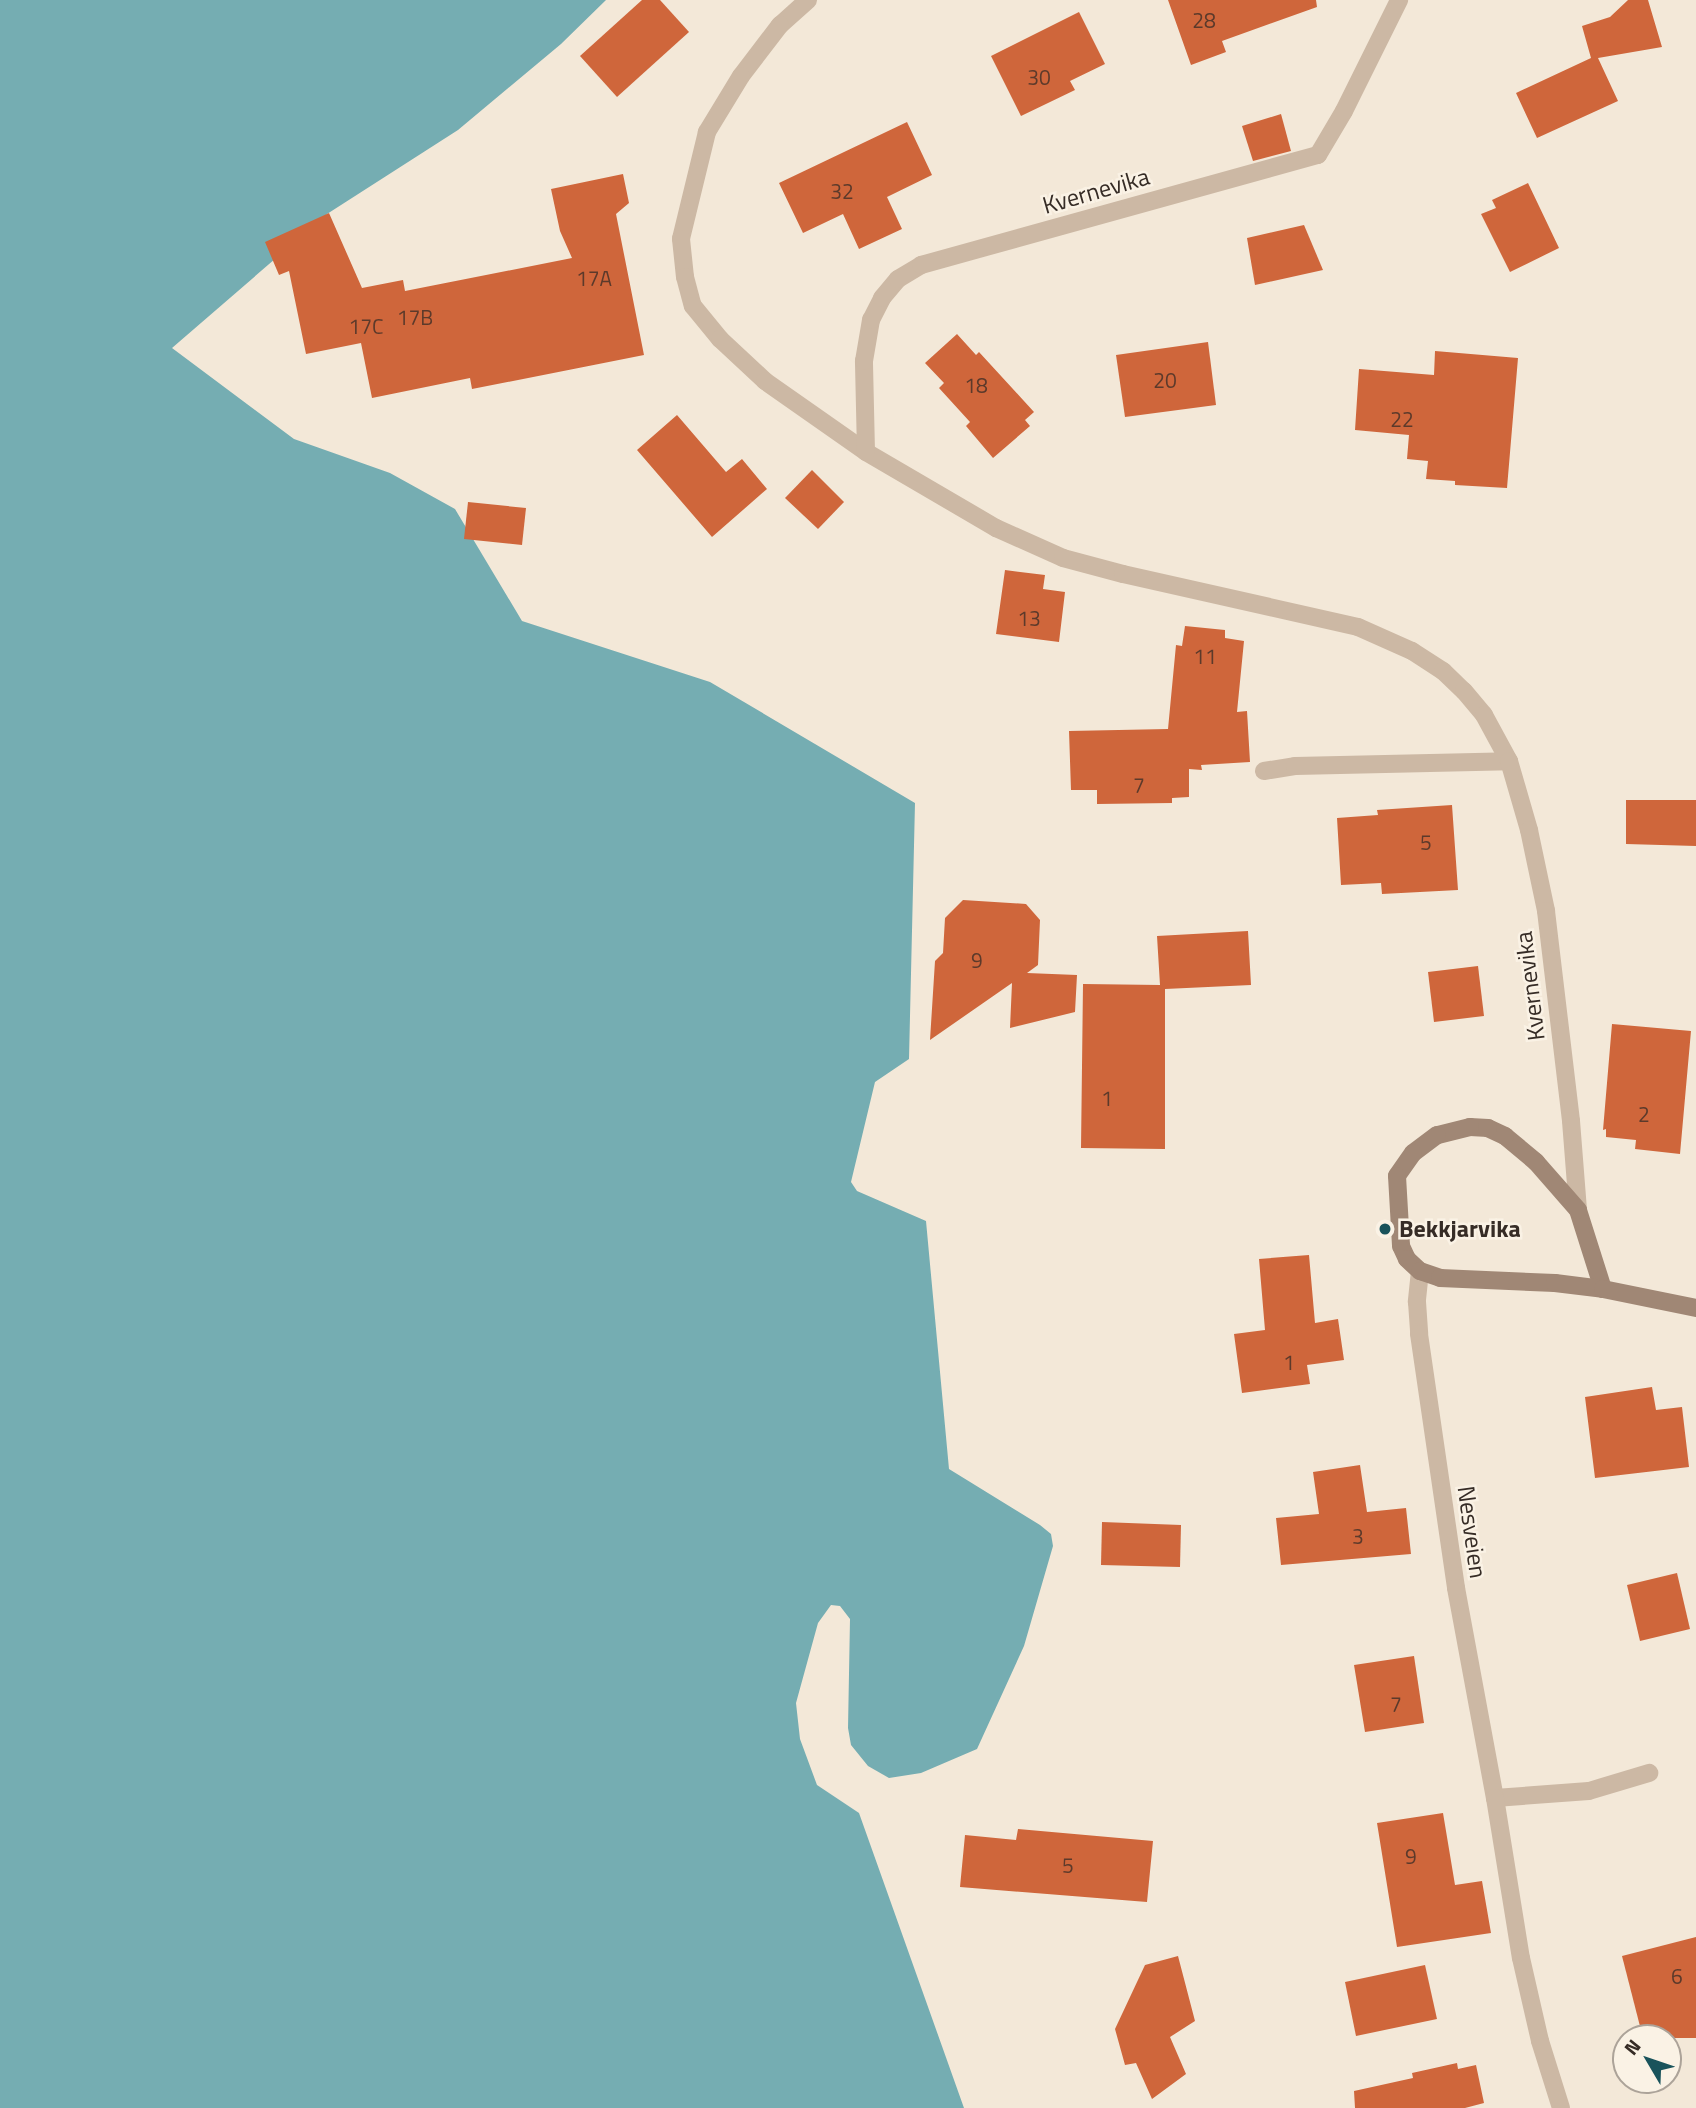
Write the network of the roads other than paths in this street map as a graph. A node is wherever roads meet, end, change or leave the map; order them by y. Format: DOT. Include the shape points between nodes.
graph roads {
  1 [pos="808,0"];
  2 [pos="1399,0"];
  3 [pos="866,452"];
  4 [pos="1509,761"];
  5 [pos="1264,771"];
  6 [pos="1578,1210"];
  7 [pos="1420,1271"];
  8 [pos="1602,1289"];
  9 [pos="1696,1308"];
  10 [pos="1649,1773"];
  11 [pos="1496,1798"];
  12 [pos="1562,2108"];
  1 -- 3 [label="street, Kvernevika" via="780,25 707,132 681,239 685,276 693,306 720,339 765,381"];
  2 -- 3 [label="street, Kvernevika" via="1318,155 921,265 898,279 881,298 871,320 864,361"];
  3 -- 4 [label="street, Kvernevika" via="996,528 1063,558 1358,627 1412,651 1464,691 1484,715"];
  4 -- 5 [label="street" via="1295,766"];
  4 -- 6 [label="street, Kvernevika" via="1530,831 1546,911"];
  6 -- 7 [label="street" via="1536,1162 1505,1136 1488,1128 1469,1127 1437,1135 1413,1153 1397,1176 1401,1246"];
  6 -- 8 [label="street"];
  7 -- 8 [label="street" via="1440,1278"];
  7 -- 11 [label="street, Nesveien" via="1419,1334 1456,1588"];
  8 -- 9 [label="street"];
  10 -- 11 [label="street" via="1589,1791"];
  11 -- 12 [label="street, Nesveien" via="1521,1958 1540,2041"];
}
